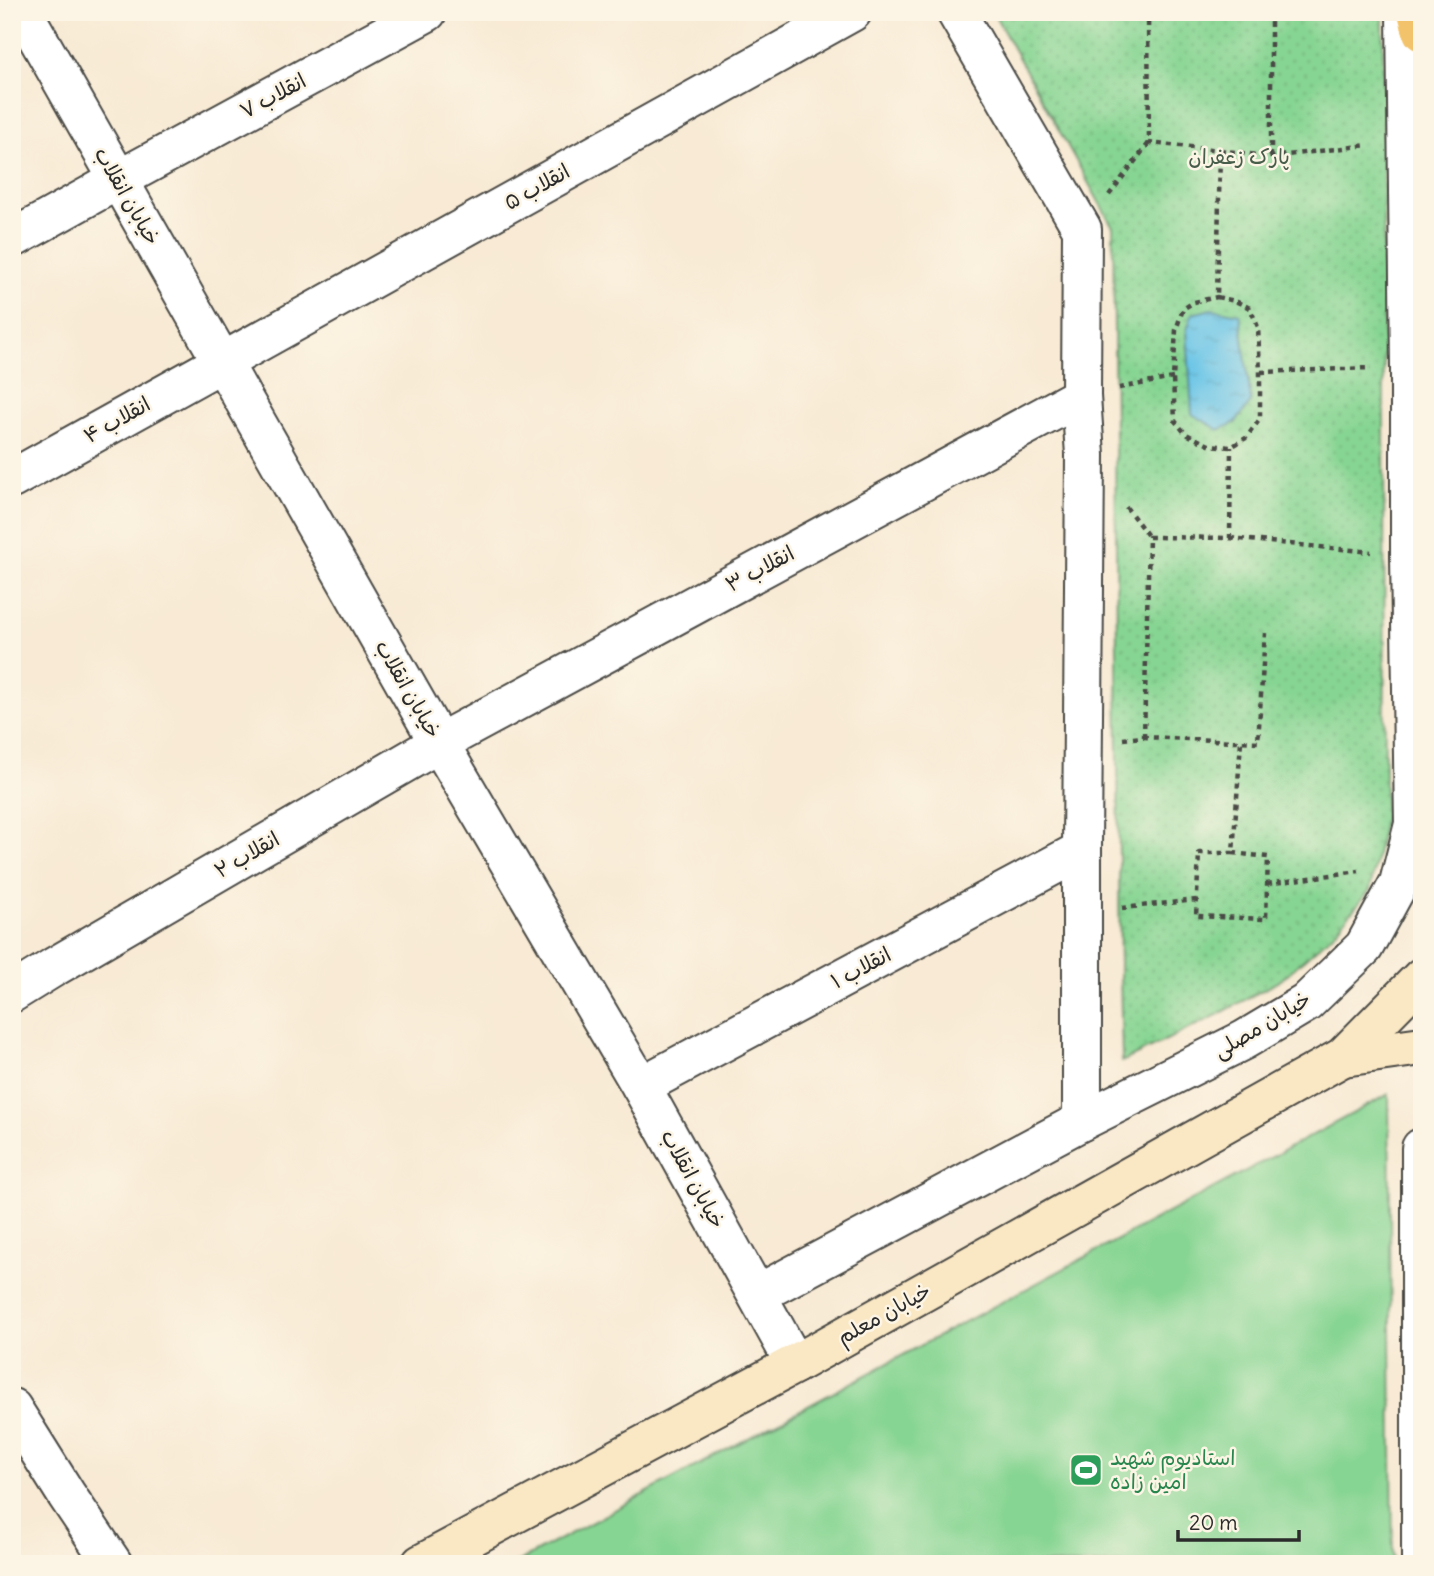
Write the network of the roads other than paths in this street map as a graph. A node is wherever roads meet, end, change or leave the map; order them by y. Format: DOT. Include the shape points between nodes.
graph roads {
  1 [pos="23,12"];
  2 [pos="427,12"];
  3 [pos="852,12"];
  4 [pos="956,12"];
  5 [pos="1406,12"];
  6 [pos="1417,12"];
  7 [pos="1422,32"];
  8 [pos="118,180"];
  9 [pos="12,240"];
  10 [pos="223,362"];
  11 [pos="1081,396"];
  12 [pos="12,479"];
  13 [pos="439,743"];
  14 [pos="1082,850"];
  15 [pos="1422,977"];
  16 [pos="12,993"];
  17 [pos="1422,1046"];
  18 [pos="1343,1057"];
  19 [pos="641,1086"];
  20 [pos="1082,1121"];
  21 [pos="1421,1148"];
  22 [pos="758,1294"];
  23 [pos="795,1364"];
  24 [pos="12,1408"];
  25 [pos="113,1564"];
  26 [pos="421,1564"];
  27 [pos="1421,1564"];
  1 -- 8 [label="street, خیابان انقلاب"];
  2 -- 8 [label="street, انقلاب ۷"];
  3 -- 10 [label="street, انقلاب ۵"];
  4 -- 11 [label="street" via="1082,229"];
  5 -- 20 [label="street, خیابان مصلی" via="1414,824 1399,883 1364,947 1306,1003 1244,1040"];
  6 -- 7 [label="main road"];
  8 -- 9 [label="street, انقلاب ۷"];
  8 -- 10 [label="street, خیابان انقلاب"];
  10 -- 12 [label="street, انقلاب ۴"];
  10 -- 13 [label="street, خیابان انقلاب"];
  11 -- 13 [label="street, انقلاب ۳"];
  11 -- 14 [label="street" via="1085,455"];
  13 -- 16 [label="street, انقلاب ۲"];
  13 -- 19 [label="street, خیابان انقلاب"];
  14 -- 19 [label="street, انقلاب ۱"];
  14 -- 20 [label="street"];
  15 -- 18 [label="street"];
  17 -- 18 [label="street"];
  18 -- 23 [label="street, خیابان معلم"];
  19 -- 22 [label="street, خیابان انقلاب"];
  20 -- 22 [label="street, خیابان مصلی"];
  21 -- 27 [label="street"];
  22 -- 23 [label="street, خیابان انقلاب"];
  23 -- 26 [label="street, خیابان معلم"];
  24 -- 25 [label="street"];
}
